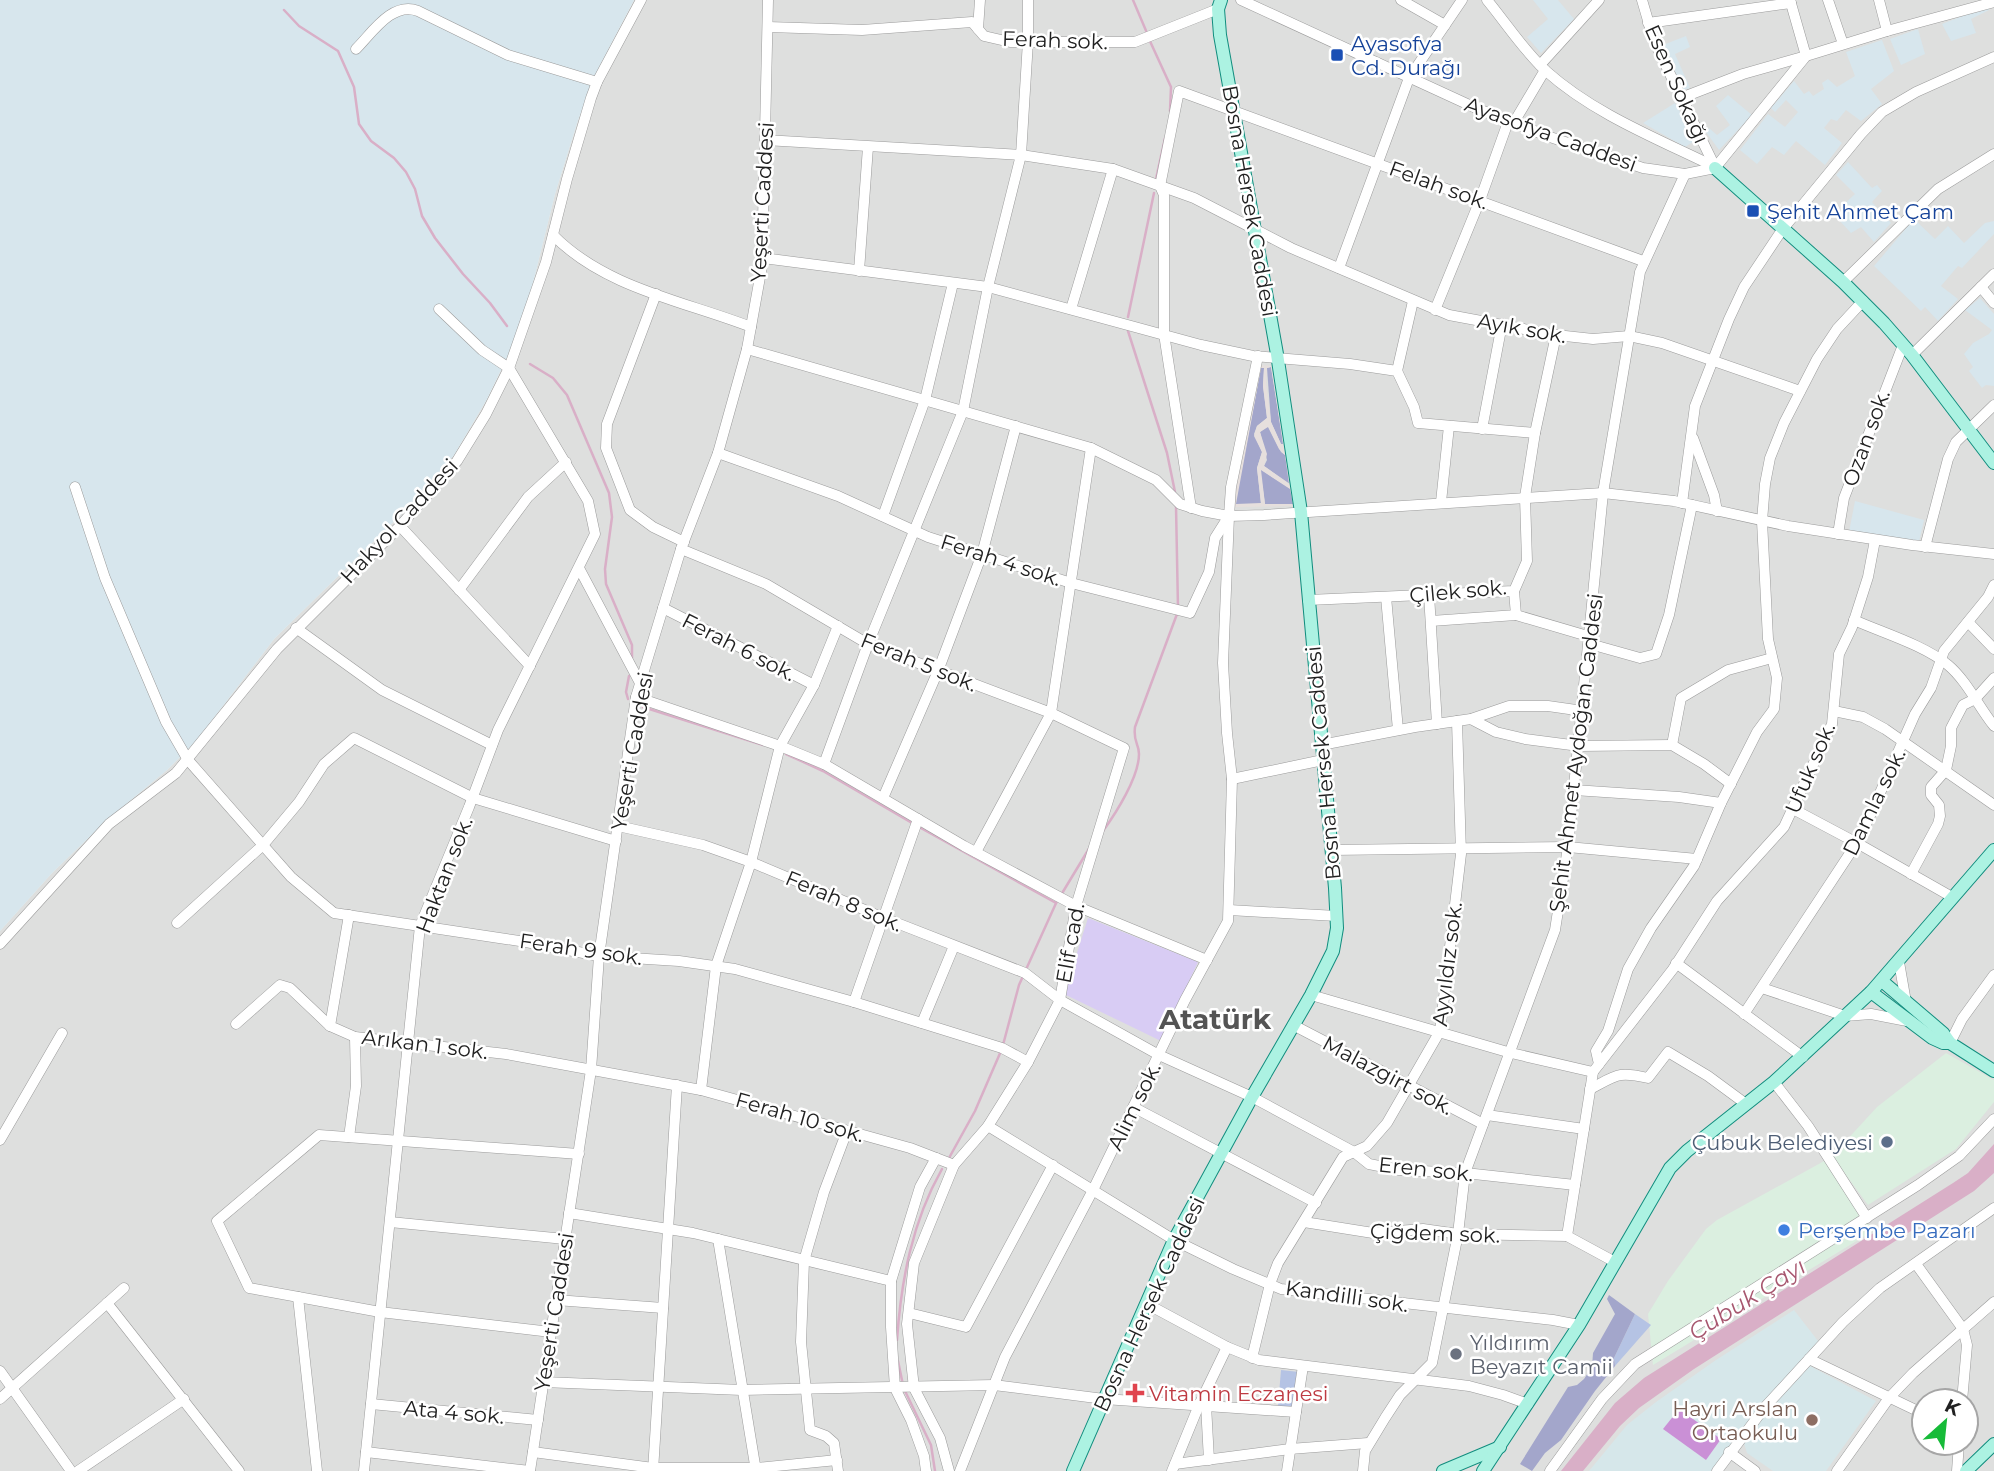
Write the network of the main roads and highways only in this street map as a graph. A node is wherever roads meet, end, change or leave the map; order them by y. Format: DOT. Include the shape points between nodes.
graph roads {
  1 [pos="1219,4"];
  2 [pos="1715,168"];
  3 [pos="1994,463"];
  4 [pos="1994,850"];
  5 [pos="1882,981"];
  6 [pos="1871,992"];
  7 [pos="1950,1043"];
  8 [pos="1994,1071"];
  9 [pos="1994,1444"];
  10 [pos="1500,1447"];
  11 [pos="1073,1471"];
  12 [pos="1443,1471"];
  13 [pos="1483,1471"];
  14 [pos="1966,1471"];
  1 -- 11 [label="main road, Bosna Hersek Caddesi" via="1220,35 1301,512 1336,941 1311,995 1174,1241"];
  2 -- 3 [label="main road" via="1863,301"];
  4 -- 5 [label="main road"];
  5 -- 6 [label="main road"];
  5 -- 7 [label="main road"];
  6 -- 7 [label="main road" via="1938,1041"];
  6 -- 10 [label="main road" via="1803,1058 1670,1168 1580,1325"];
  7 -- 8 [label="main road"];
  9 -- 14 [label="main road"];
  10 -- 12 [label="main road"];
  10 -- 13 [label="main road"];
}
